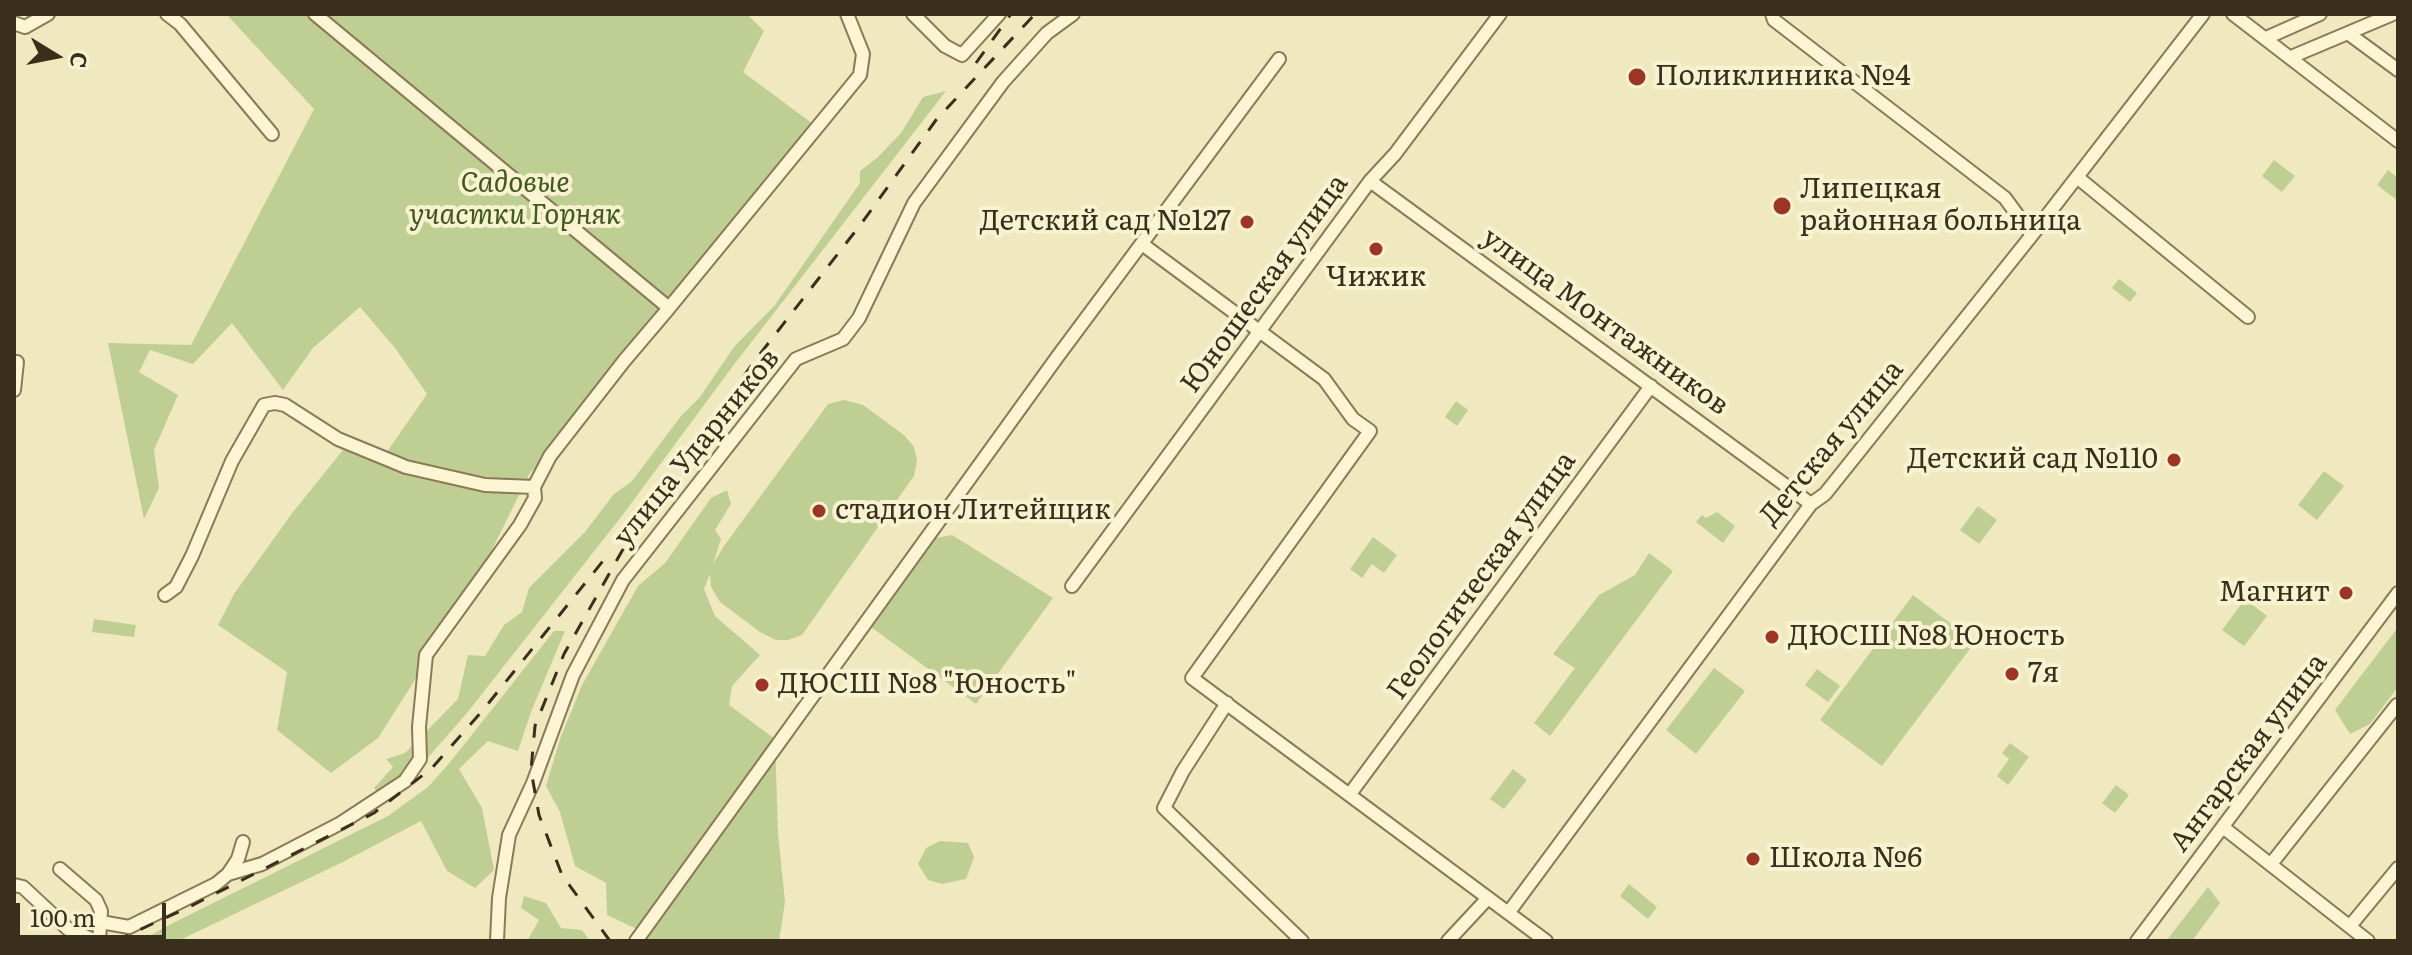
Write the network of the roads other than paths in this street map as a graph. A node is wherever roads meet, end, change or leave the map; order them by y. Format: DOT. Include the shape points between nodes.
graph roads {
  1 [pos="48,14"];
  2 [pos="167,14"];
  3 [pos="315,14"];
  4 [pos="847,14"];
  5 [pos="913,14"];
  6 [pos="999,14"];
  7 [pos="1073,14"];
  8 [pos="1500,14"];
  9 [pos="1772,14"];
  10 [pos="2203,14"];
  11 [pos="2233,14"];
  12 [pos="2393,14"];
  13 [pos="2314,15"];
  14 [pos="14,23"];
  15 [pos="2349,34"];
  16 [pos="2266,38"];
  17 [pos="2291,57"];
  18 [pos="1279,59"];
  19 [pos="2398,70"];
  20 [pos="272,134"];
  21 [pos="2398,141"];
  22 [pos="2077,177"];
  23 [pos="1370,181"];
  24 [pos="2032,235"];
  25 [pos="1142,244"];
  26 [pos="669,308"];
  27 [pos="2248,317"];
  28 [pos="1259,331"];
  29 [pos="17,362"];
  30 [pos="1651,386"];
  31 [pos="14,390"];
  32 [pos="534,487"];
  33 [pos="1811,504"];
  34 [pos="1072,586"];
  35 [pos="2398,593"];
  36 [pos="165,595"];
  37 [pos="1227,703"];
  38 [pos="2397,705"];
  39 [pos="1350,794"];
  40 [pos="2224,828"];
  41 [pos="243,842"];
  42 [pos="2271,864"];
  43 [pos="2398,868"];
  44 [pos="60,869"];
  45 [pos="228,874"];
  46 [pos="14,885"];
  47 [pos="1488,898"];
  48 [pos="1509,912"];
  49 [pos="101,922"];
  50 [pos="2350,926"];
  51 [pos="97,941"];
  52 [pos="497,941"];
  53 [pos="636,941"];
  54 [pos="1302,941"];
  55 [pos="1448,941"];
  56 [pos="1546,941"];
  57 [pos="2137,941"];
  58 [pos="2368,941"];
  1 -- 14 [label="street" via="25,27"];
  2 -- 20 [label="street"];
  3 -- 26 [label="street"];
  4 -- 26 [label="street" via="863,54 860,75"];
  5 -- 6 [label="street" via="945,46 962,55"];
  7 -- 52 [label="street, улица Ударников" via="1047,33 1003,82 914,203 859,318 843,339 796,359 623,580 573,675 509,835"];
  8 -- 23 [label="street, Юношеская улица"];
  9 -- 24 [label="street" via="2005,198"];
  10 -- 22 [label="street, Детская улица"];
  11 -- 16 [label="street"];
  12 -- 15 [label="street"];
  13 -- 16 [label="street"];
  15 -- 17 [label="street"];
  15 -- 19 [label="street"];
  16 -- 17 [label="street"];
  17 -- 21 [label="street"];
  18 -- 25 [label="street"];
  22 -- 24 [label="street, Детская улица"];
  22 -- 27 [label="street"];
  23 -- 28 [label="street, Юношеская улица"];
  23 -- 30 [label="street, улица Монтажников"];
  24 -- 33 [label="street, Детская улица" via="1825,494"];
  25 -- 28 [label="street"];
  25 -- 53 [label="street"];
  26 -- 32 [label="street" via="550,456"];
  28 -- 34 [label="street, Юношеская улица"];
  28 -- 37 [label="street" via="1324,379 1353,419 1370,431 1192,678"];
  29 -- 31 [label="street"];
  30 -- 33 [label="street, улица Монтажников"];
  30 -- 39 [label="street, Геологическая улица"];
  32 -- 36 [label="street" via="485,485 406,467 338,439 285,405 264,405 232,461 176,587"];
  32 -- 45 [label="street" via="535,498 520,525 426,655 420,759 405,781 341,823 262,864"];
  33 -- 48 [label="street, Детская улица"];
  35 -- 40 [label="street, Ангарская улица"];
  37 -- 39 [label="street"];
  37 -- 54 [label="street" via="1164,808"];
  38 -- 42 [label="street"];
  39 -- 47 [label="street"];
  40 -- 42 [label="street"];
  40 -- 57 [label="street, Ангарская улица"];
  41 -- 45 [label="street"];
  42 -- 50 [label="street"];
  43 -- 50 [label="street"];
  44 -- 49 [label="street" via="94,896"];
  45 -- 49 [label="street" via="129,927"];
  46 -- 51 [label="street" via="23,887 68,929"];
  47 -- 48 [label="street"];
  47 -- 55 [label="street"];
  48 -- 56 [label="street"];
  49 -- 51 [label="street"];
  50 -- 58 [label="street"];
}
